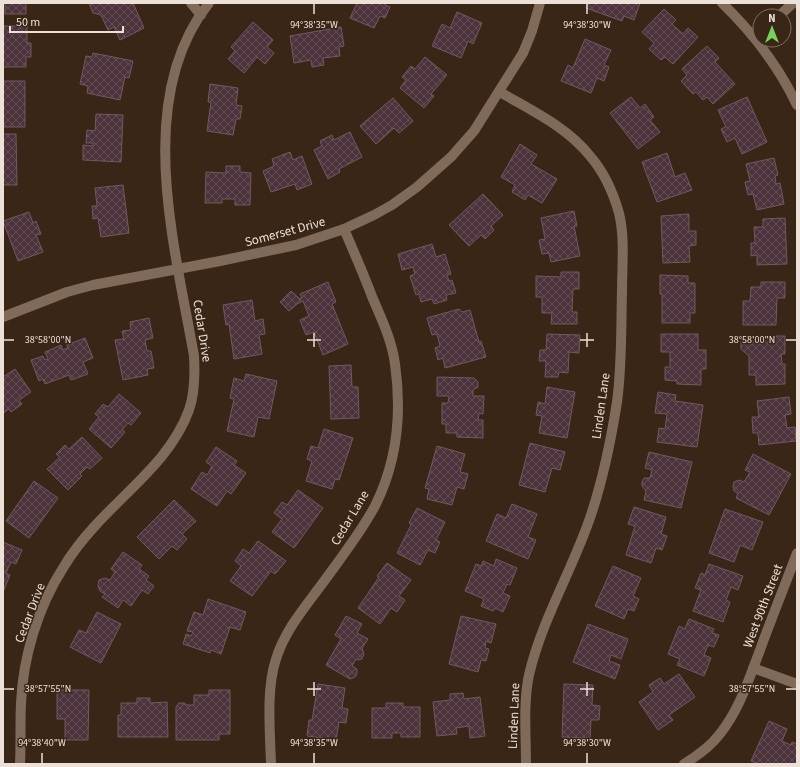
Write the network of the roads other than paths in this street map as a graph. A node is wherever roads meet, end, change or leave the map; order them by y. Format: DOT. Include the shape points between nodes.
graph roads {
  1 [pos="191,3"];
  2 [pos="209,3"];
  3 [pos="540,3"];
  4 [pos="722,3"];
  5 [pos="201,15"];
  6 [pos="752,30"];
  7 [pos="764,48"];
  8 [pos="500,92"];
  9 [pos="797,105"];
  10 [pos="344,229"];
  11 [pos="178,268"];
  12 [pos="3,317"];
  13 [pos="797,552"];
  14 [pos="754,668"];
  15 [pos="797,684"];
  16 [pos="20,764"];
  17 [pos="271,764"];
  18 [pos="526,764"];
  19 [pos="684,764"];
  1 -- 5 [label="street"];
  2 -- 5 [label="street, Cedar Drive"];
  3 -- 8 [label="street, Somerset Drive" via="523,53"];
  4 -- 6 [label="street"];
  5 -- 11 [label="street, Cedar Drive" via="193,25 178,58 170,96 165,149 170,225"];
  7 -- 9 [label="street"];
  8 -- 10 [label="street, Somerset Drive" via="474,131 451,157 417,187 392,205"];
  8 -- 18 [label="street, Linden Lane" via="560,127 592,158 608,183 619,212 622,244 621,347 617,401 608,452 591,515 537,644 529,677 526,709"];
  10 -- 11 [label="street, Somerset Drive" via="296,245 220,262"];
  10 -- 17 [label="street, Cedar Lane" via="388,332 399,400 396,436 393,454 375,506 355,539 287,633 278,652 270,687"];
  11 -- 12 [label="street, Somerset Drive" via="93,285 41,301"];
  11 -- 16 [label="street, Cedar Drive" via="194,356 195,374 189,409 169,448 80,543 62,569 44,606 31,642 24,676"];
  13 -- 14 [label="street, West 90th Street"];
  14 -- 15 [label="street, West 90th Street"];
  14 -- 19 [label="street, West 90th Street" via="739,704 719,736 700,754"];
}
